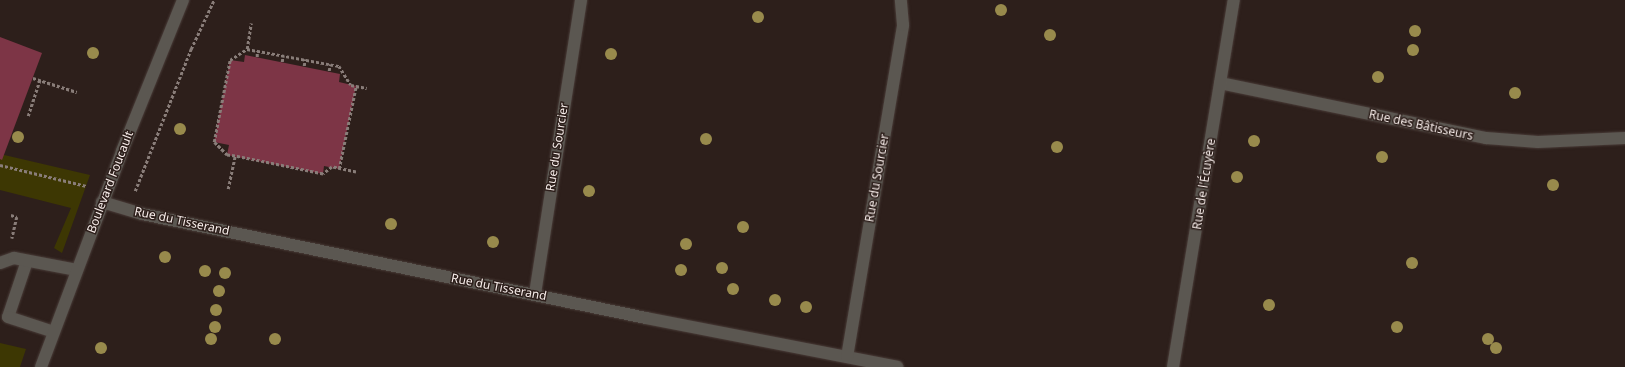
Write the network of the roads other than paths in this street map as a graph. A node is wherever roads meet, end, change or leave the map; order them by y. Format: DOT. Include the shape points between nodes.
graph roads {
  1 [pos="183,0"];
  2 [pos="581,0"];
  3 [pos="901,0"];
  4 [pos="1234,0"];
  5 [pos="1220,83"];
  6 [pos="1625,138"];
  7 [pos="102,202"];
  8 [pos="27,261"];
  9 [pos="0,263"];
  10 [pos="77,270"];
  11 [pos="534,294"];
  12 [pos="4,318"];
  13 [pos="54,332"];
  14 [pos="847,356"];
  15 [pos="41,367"];
  16 [pos="898,367"];
  17 [pos="1173,367"];
  1 -- 7 [label="street, Boulevard Foucault"];
  2 -- 11 [label="street, Rue du Sourcier"];
  3 -- 14 [label="street, Rue du Sourcier" via="903,25"];
  4 -- 5 [label="street, Rue de l'Écuyère"];
  5 -- 6 [label="street, Rue des Bâtisseurs" via="1486,138 1538,142"];
  5 -- 17 [label="street, Rue de l'Écuyère"];
  7 -- 10 [label="street, Boulevard Foucault"];
  7 -- 11 [label="street, Rue du Tisserand" via="142,214"];
  8 -- 9 [label="street" via="14,258"];
  8 -- 10 [label="street"];
  8 -- 12 [label="street"];
  10 -- 13 [label="street, Boulevard Foucault"];
  11 -- 14 [label="street, Rue du Tisserand"];
  12 -- 13 [label="street"];
  13 -- 15 [label="street, Boulevard Foucault"];
  14 -- 16 [label="street, Rue du Tisserand"];
}
